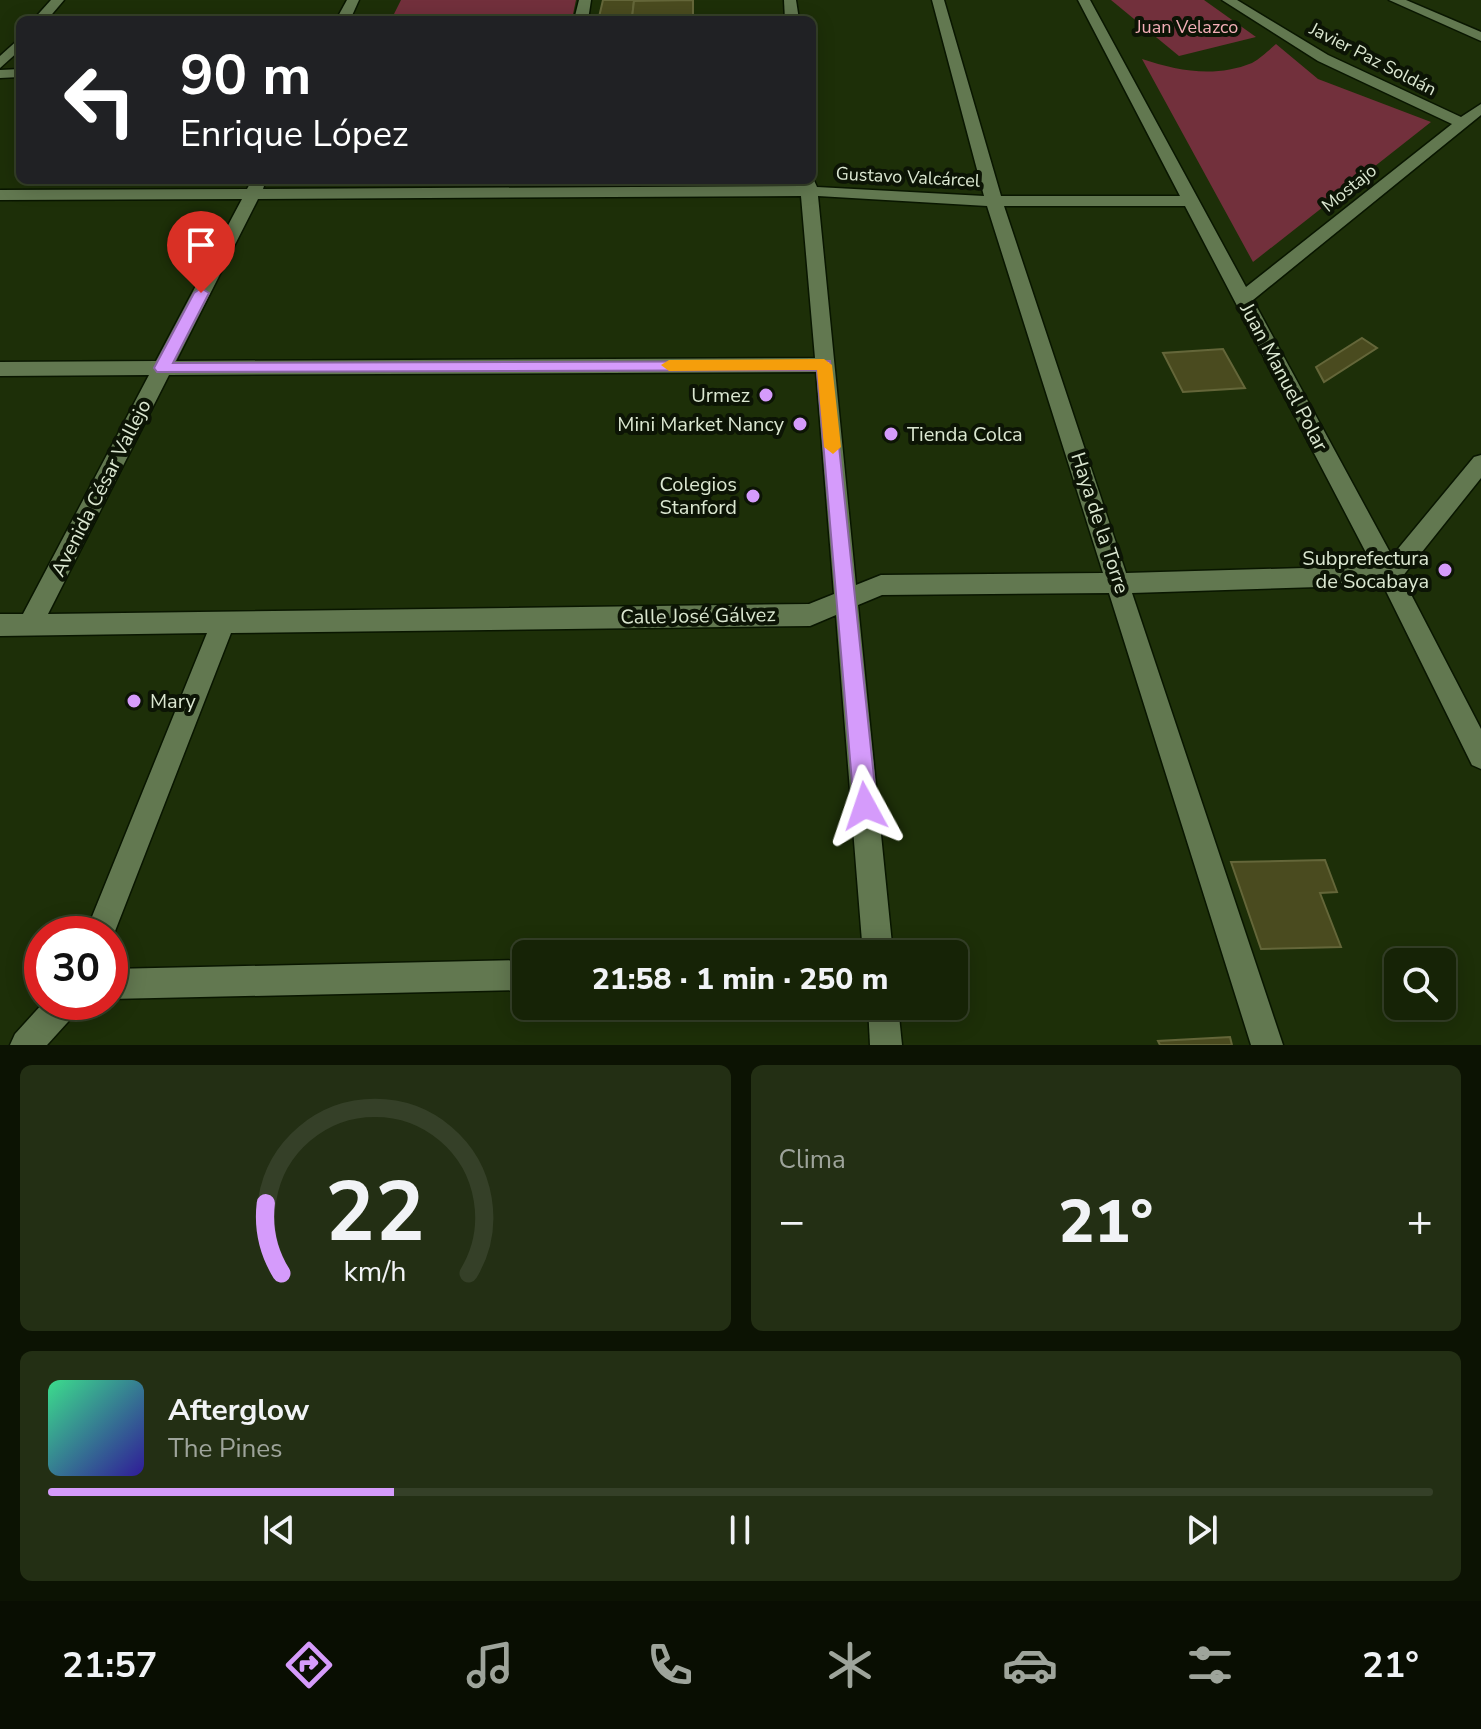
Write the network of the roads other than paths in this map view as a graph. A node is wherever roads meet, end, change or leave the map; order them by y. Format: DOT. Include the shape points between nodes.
graph roads {
  1 [pos="58,0"];
  2 [pos="938,0"];
  3 [pos="1084,0"];
  4 [pos="1228,0"];
  5 [pos="1395,0"];
  6 [pos="44,16"];
  7 [pos="1481,37"];
  8 [pos="16,46"];
  9 [pos="0,64"];
  10 [pos="1481,108"];
  11 [pos="1462,123"];
  12 [pos="257,186"];
  13 [pos="808,186"];
  14 [pos="0,195"];
  15 [pos="994,201"];
  16 [pos="1191,201"];
  17 [pos="1242,299"];
  18 [pos="824,365"];
  19 [pos="162,368"];
  20 [pos="0,369"];
  21 [pos="1481,463"];
  22 [pos="1390,575"];
  23 [pos="1119,583"];
  24 [pos="848,599"];
  25 [pos="223,623"];
  26 [pos="0,625"];
  27 [pos="30,625"];
  28 [pos="1481,756"];
  29 [pos="107,916"];
  30 [pos="877,940"];
  31 [pos="512,975"];
  32 [pos="128,984"];
  33 [pos="49,1020"];
  34 [pos="884,1020"];
  35 [pos="26,1045"];
  36 [pos="886,1045"];
  37 [pos="1267,1045"];
  1 -- 6 [label="street"];
  2 -- 15 [label="street, Haya de la Torre"];
  3 -- 16 [label="street, Juan Manuel Polar"];
  4 -- 11 [label="street, Javier Paz Soldán" via="1323,58"];
  5 -- 7 [label="street"];
  8 -- 9 [label="street"];
  10 -- 11 [label="street, Mostajo"];
  11 -- 17 [label="street, Mostajo"];
  12 -- 13 [label="street, Gustavo Valcárcel"];
  12 -- 14 [label="street, Gustavo Valcárcel"];
  12 -- 19 [label="street, Avenida César Vallejo"];
  13 -- 15 [label="street, Gustavo Valcárcel"];
  13 -- 18 [label="street"];
  15 -- 16 [label="street, Gustavo Valcárcel"];
  15 -- 23 [label="street, Haya de la Torre"];
  16 -- 17 [label="street, Juan Manuel Polar"];
  17 -- 22 [label="street, Juan Manuel Polar"];
  18 -- 19 [label="street"];
  18 -- 24 [label="street"];
  19 -- 20 [label="street"];
  19 -- 27 [label="street, Avenida César Vallejo"];
  21 -- 22 [label="street"];
  22 -- 23 [label="street, Calle José Gálvez"];
  22 -- 28 [label="street, Juan Manuel Polar"];
  23 -- 24 [label="street, Calle José Gálvez" via="881,585"];
  23 -- 37 [label="street, Haya de la Torre"];
  24 -- 25 [label="street, Calle José Gálvez" via="810,615"];
  24 -- 30 [label="street"];
  25 -- 27 [label="street, Calle José Gálvez"];
  25 -- 29 [label="street"];
  26 -- 27 [label="street, Calle José Gálvez"];
  31 -- 32 [label="street"];
  33 -- 35 [label="street"];
  34 -- 36 [label="street"];
}
